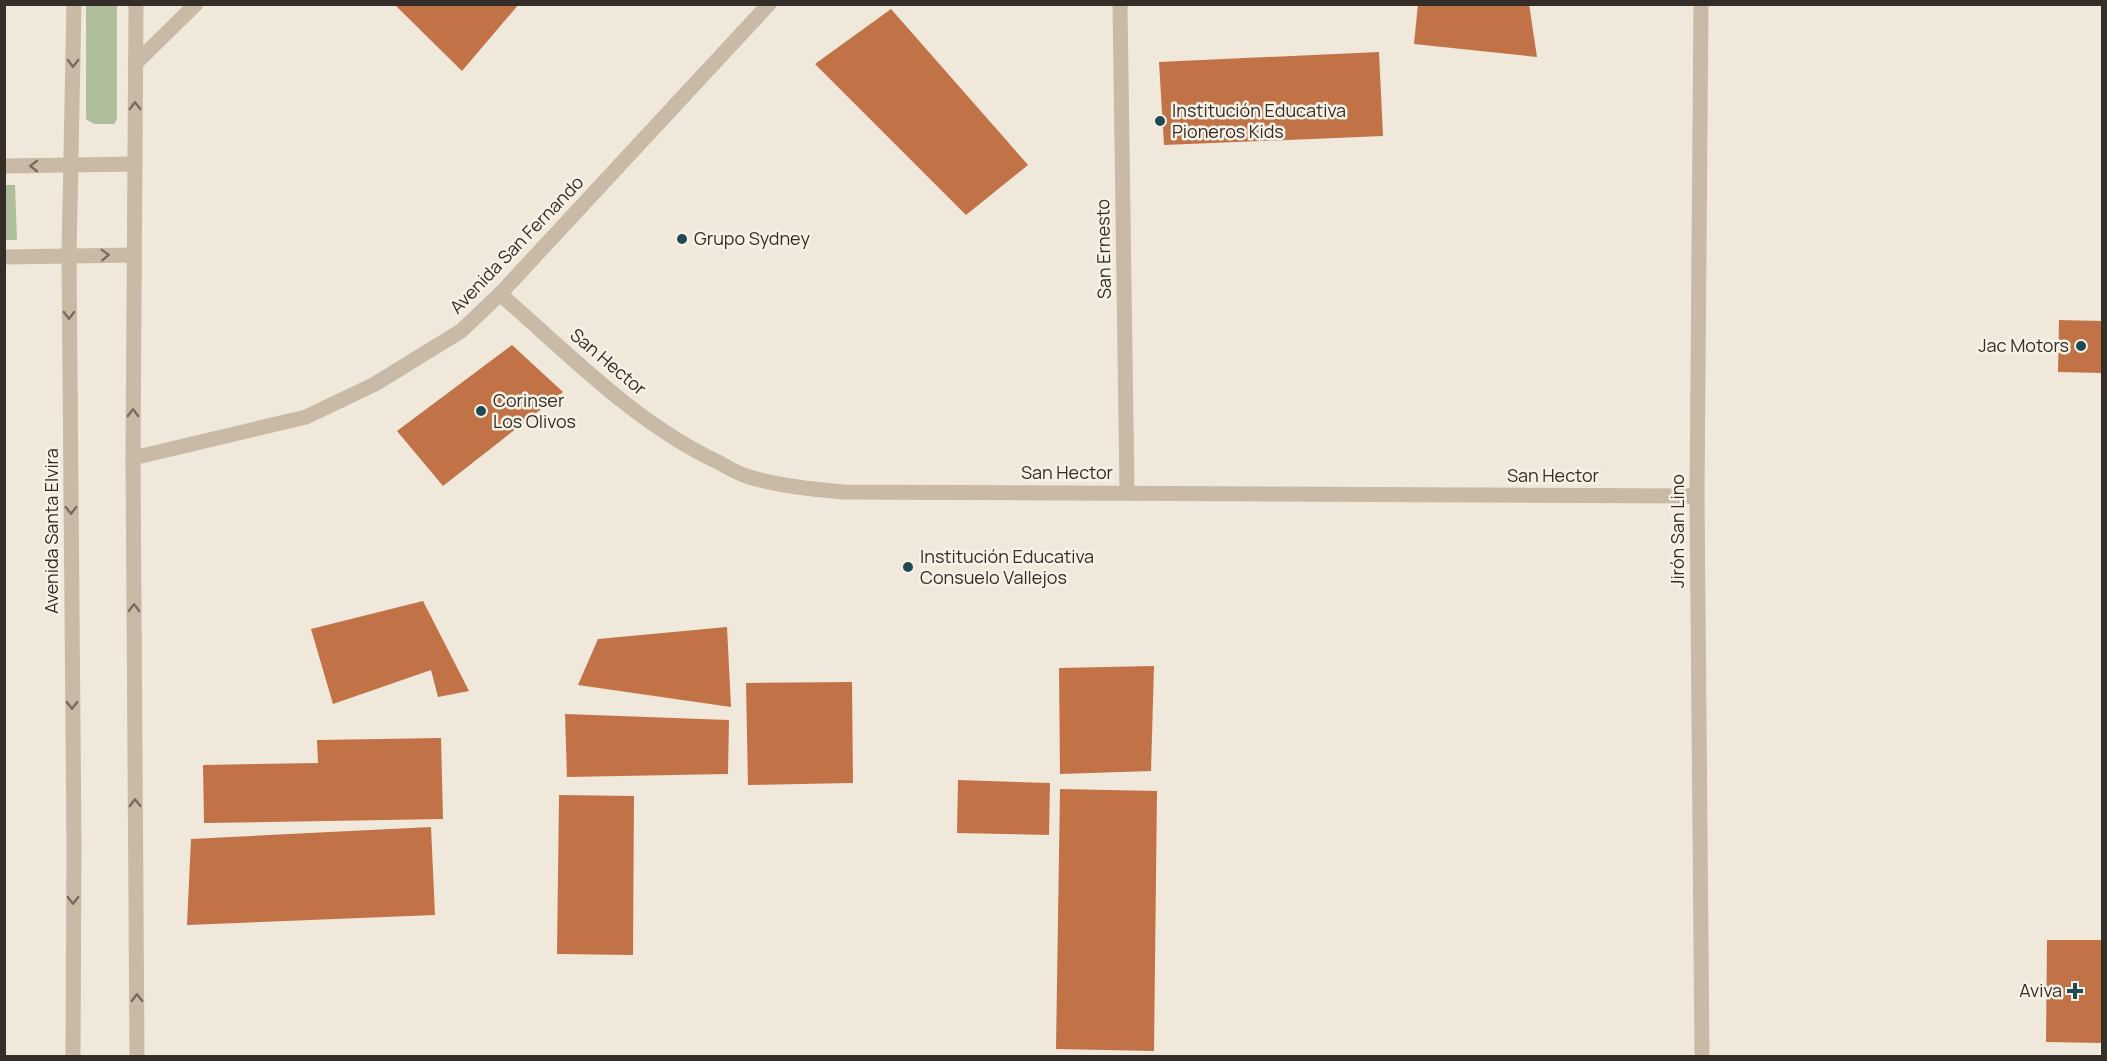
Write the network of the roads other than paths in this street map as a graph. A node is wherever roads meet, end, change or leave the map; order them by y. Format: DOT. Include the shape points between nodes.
graph roads {
  1 [pos="74,4"];
  2 [pos="136,4"];
  3 [pos="196,4"];
  4 [pos="769,4"];
  5 [pos="1120,4"];
  6 [pos="1701,4"];
  7 [pos="135,64"];
  8 [pos="135,164"];
  9 [pos="4,166"];
  10 [pos="71,166"];
  11 [pos="134,255"];
  12 [pos="69,256"];
  13 [pos="4,257"];
  14 [pos="501,294"];
  15 [pos="133,458"];
  16 [pos="1127,492"];
  17 [pos="1696,496"];
  18 [pos="73,1056"];
  19 [pos="138,1056"];
  20 [pos="1702,1056"];
  1 -- 10 [label="street, Avenida Santa Elvira, one-way"];
  2 -- 7 [label="street"];
  3 -- 7 [label="street"];
  4 -- 14 [label="street, Avenida San Fernando"];
  5 -- 16 [label="street, San Ernesto"];
  6 -- 17 [label="street, Jirón San Lino"];
  8 -- 7 [label="street, one-way"];
  8 -- 10 [label="street"];
  8 -- 11 [label="street"];
  10 -- 9 [label="street, one-way"];
  10 -- 12 [label="street, Avenida Santa Elvira"];
  12 -- 11 [label="street, one-way"];
  15 -- 11 [label="street, one-way"];
  12 -- 13 [label="street"];
  12 -- 18 [label="street, Avenida Santa Elvira, one-way"];
  14 -- 15 [label="street, Avenida San Fernando" via="461,331 375,384 306,417"];
  14 -- 16 [label="street, San Hector" via="662,432 747,476 796,488 843,492"];
  19 -- 15 [label="street, one-way"];
  16 -- 17 [label="street, San Hector"];
  17 -- 20 [label="street, Jirón San Lino"];
}
